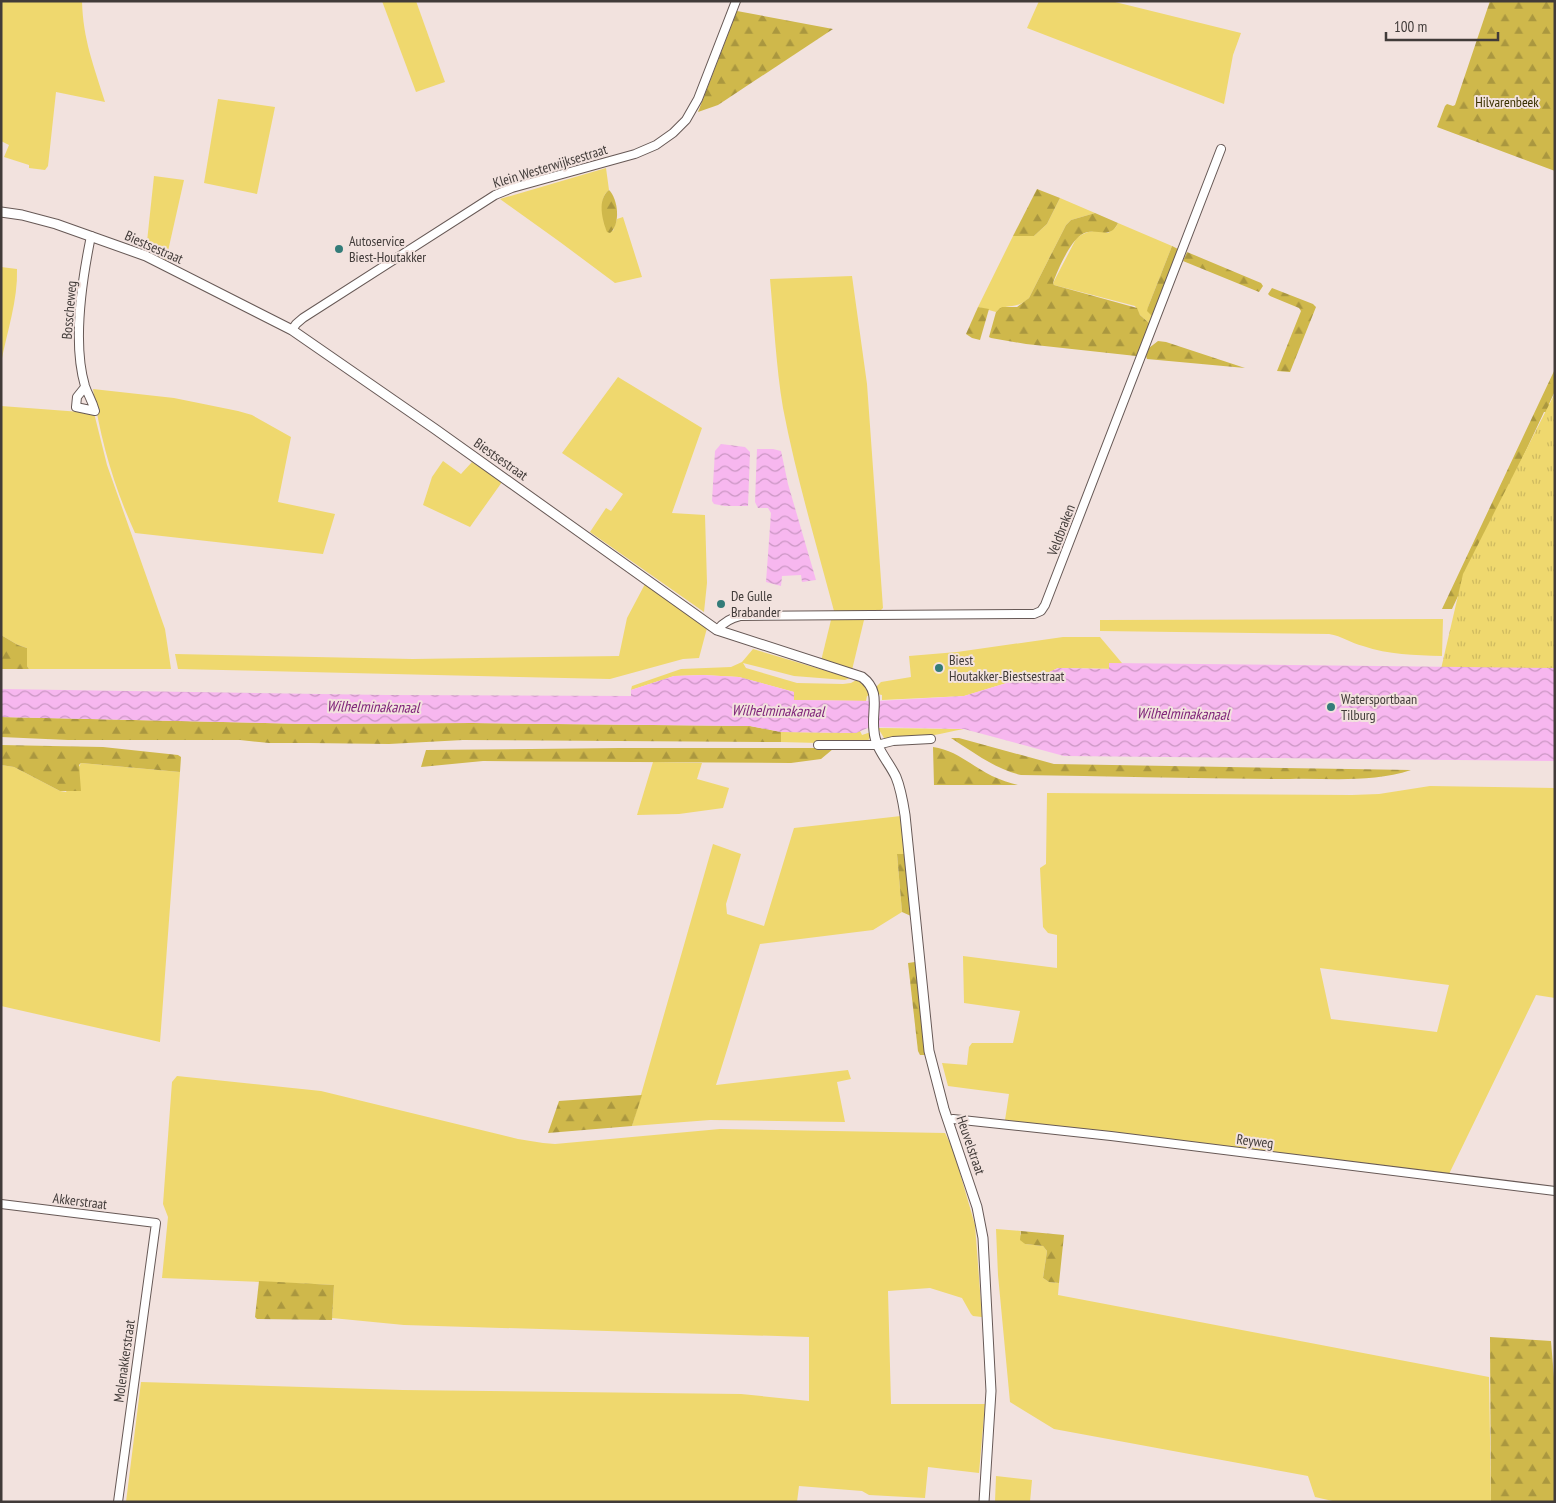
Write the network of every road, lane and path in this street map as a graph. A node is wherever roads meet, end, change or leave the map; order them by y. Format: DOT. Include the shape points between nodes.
graph roads {
  1 [pos="736,1"];
  2 [pos="1221,149"];
  3 [pos="1,212"];
  4 [pos="91,236"];
  5 [pos="292,330"];
  6 [pos="85,387"];
  7 [pos="717,630"];
  8 [pos="931,739"];
  9 [pos="818,745"];
  10 [pos="877,745"];
  11 [pos="902,798"];
  12 [pos="953,1118"];
  13 [pos="1555,1191"];
  14 [pos="1,1204"];
  15 [pos="156,1223"];
  16 [pos="118,1502"];
  17 [pos="984,1502"];
  1 -- 5 [label="street, Klein Westerwijksestraat" via="698,99 686,120 663,141 635,154 495,195 303,318"];
  2 -- 7 [label="street, Veldbraken" via="1041,611 1034,614 740,616 724,622"];
  3 -- 4 [label="street, Biestsestraat" via="40,219"];
  4 -- 5 [label="street, Biestsestraat" via="146,256"];
  4 -- 6 [label="street, Bosscheweg" via="79,314 78,345"];
  5 -- 7 [label="street, Biestsestraat"];
  7 -- 10 [label="street, Biestsestraat" via="862,677 874,694"];
  8 -- 10 [label="street"];
  9 -- 10 [label="street"];
  10 -- 11 [label="street, Biestsestraat" via="896,778"];
  11 -- 17 [label="street, Heuvelstraat" via="929,1051 944,1109 977,1207 983,1238 991,1391"];
  12 -- 13 [label="street, Reyweg"];
  14 -- 15 [label="street, Akkerstraat"];
  15 -- 16 [label="street, Molenakkerstraat"];
}
